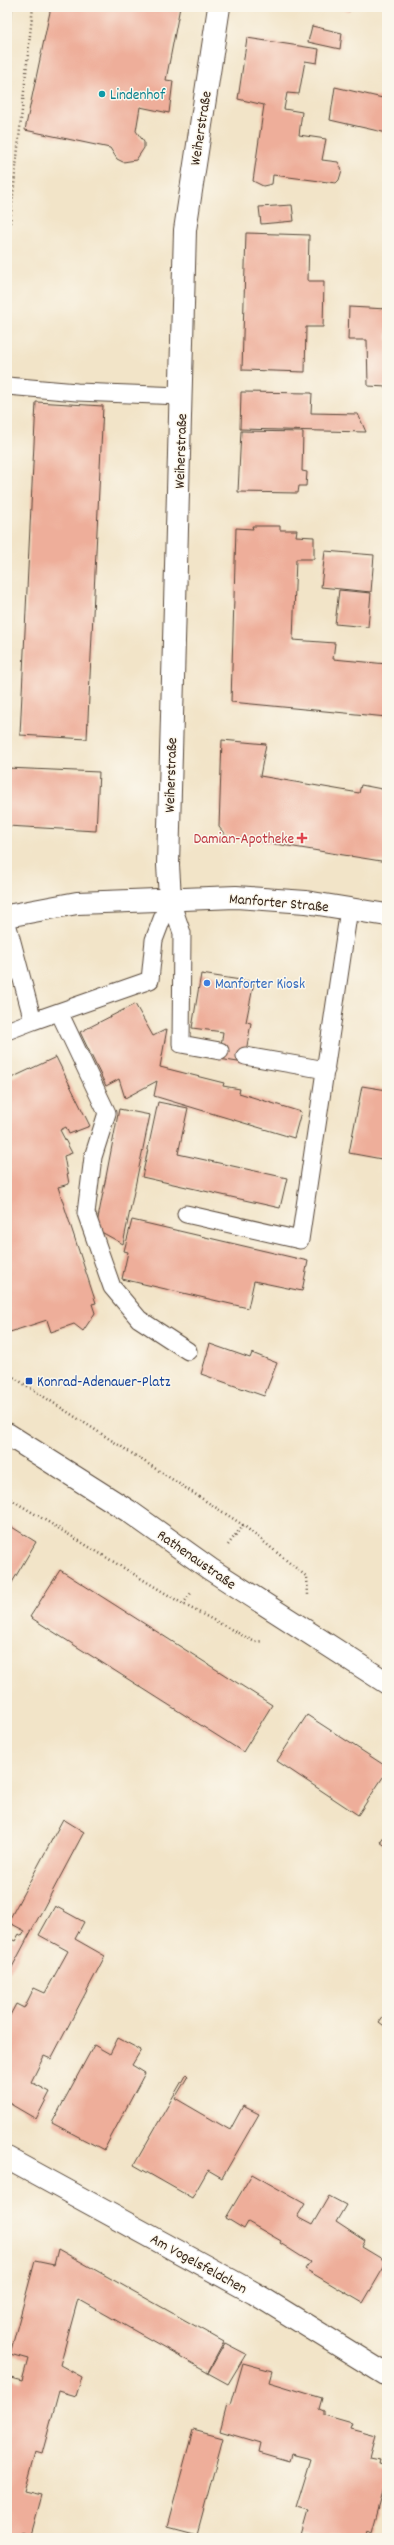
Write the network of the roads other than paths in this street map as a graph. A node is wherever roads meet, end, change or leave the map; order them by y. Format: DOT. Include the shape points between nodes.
graph roads {
  1 [pos="219,7"];
  2 [pos="7,386"];
  3 [pos="182,396"];
  4 [pos="170,898"];
  5 [pos="349,909"];
  6 [pos="387,915"];
  7 [pos="7,916"];
  8 [pos="7,923"];
  9 [pos="59,1012"];
  10 [pos="33,1021"];
  11 [pos="7,1031"];
  12 [pos="220,1051"];
  13 [pos="245,1056"];
  14 [pos="326,1070"];
  15 [pos="186,1214"];
  16 [pos="188,1351"];
  17 [pos="7,1434"];
  18 [pos="387,1683"];
  19 [pos="7,2158"];
  20 [pos="387,2375"];
  1 -- 3 [label="street, Weiherstraße" via="185,230"];
  2 -- 3 [label="lane"];
  3 -- 4 [label="street, Weiherstraße" via="168,865"];
  4 -- 5 [label="street, Manforter Straße" via="236,897 306,902"];
  4 -- 7 [label="street" via="77,903"];
  4 -- 9 [label="lane" via="154,940 150,980"];
  4 -- 12 [label="lane" via="182,933 181,1044"];
  5 -- 6 [label="street, Manforter Straße"];
  5 -- 14 [label="lane"];
  8 -- 10 [label="lane"];
  9 -- 10 [label="lane"];
  9 -- 16 [label="lane" via="107,1114 93,1157 86,1213 112,1287 139,1319"];
  10 -- 11 [label="lane"];
  13 -- 14 [label="lane"];
  14 -- 15 [label="lane" via="300,1240"];
  17 -- 18 [label="street, Rathenaustraße" via="130,1512 210,1569"];
  19 -- 20 [label="street, Am Vogelsfeldchen" via="254,2293"];
}
